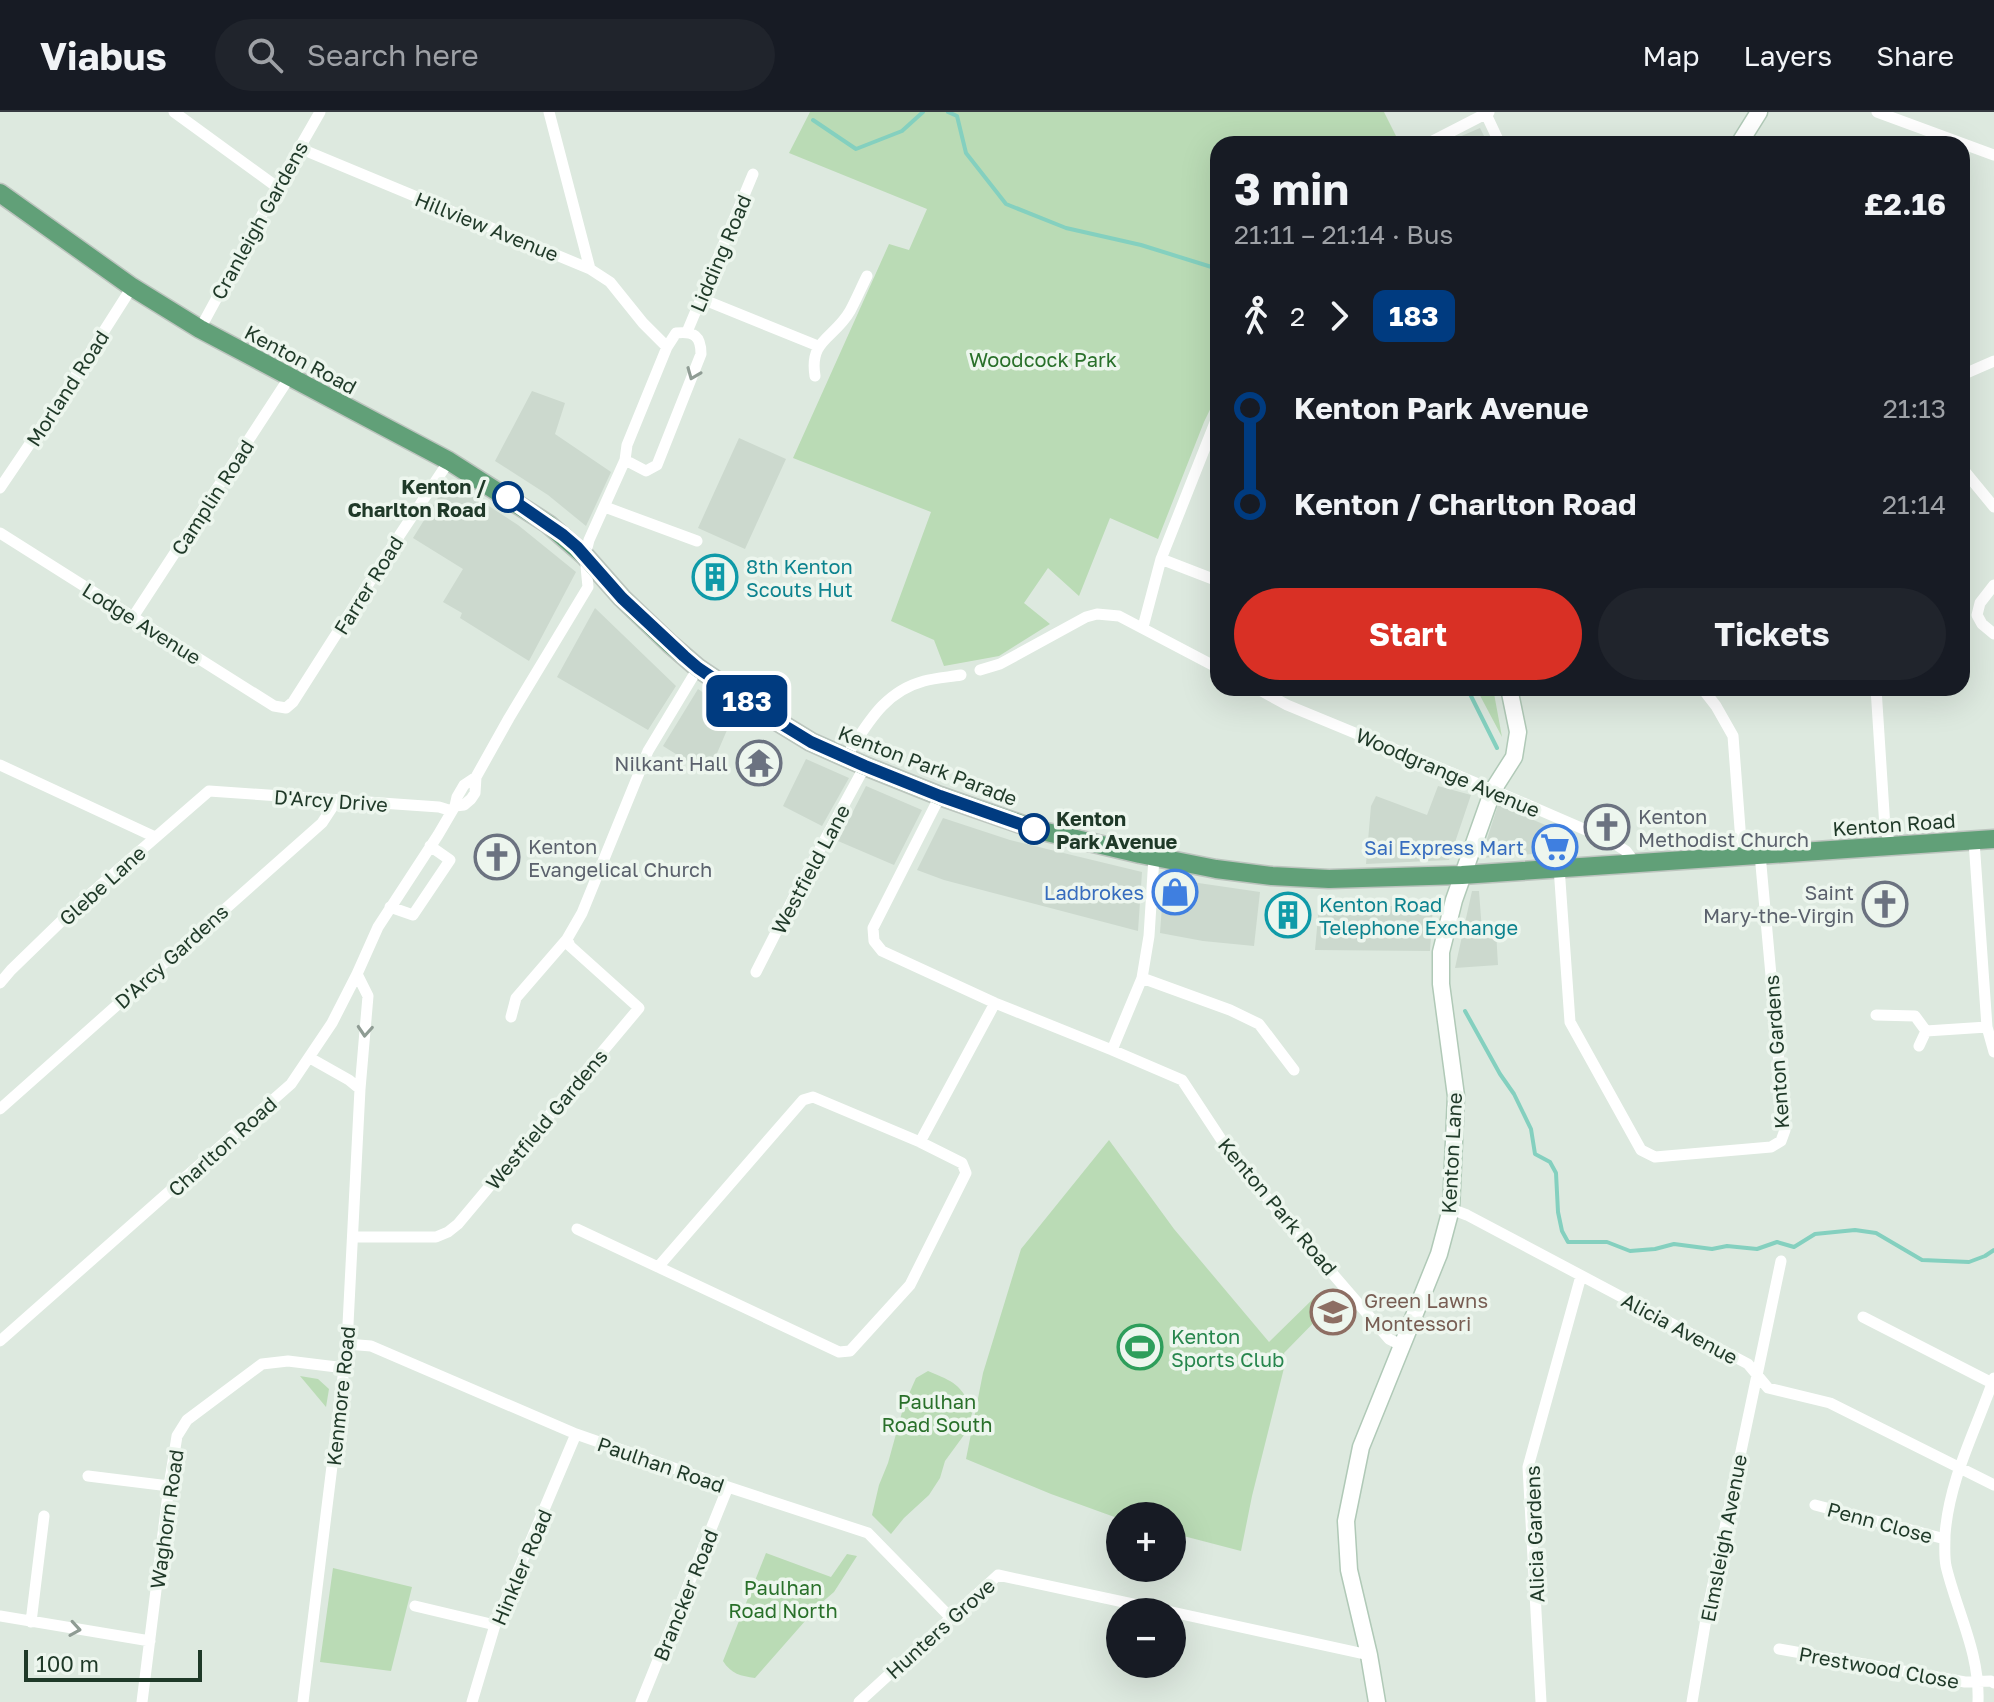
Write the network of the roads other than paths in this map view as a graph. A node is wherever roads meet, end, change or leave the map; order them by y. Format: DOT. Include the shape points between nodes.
graph roads {
  1 [pos="174,112"];
  2 [pos="320,112"];
  3 [pos="549,112"];
  4 [pos="1759,112"];
  5 [pos="1877,112"];
  6 [pos="1487,113"];
  7 [pos="1442,136"];
  8 [pos="1497,136"];
  9 [pos="1744,136"];
  10 [pos="1942,136"];
  11 [pos="1970,146"];
  12 [pos="299,148"];
  13 [pos="1994,155"];
  14 [pos="753,174"];
  15 [pos="277,187"];
  16 [pos="0,193"];
  17 [pos="590,269"];
  18 [pos="867,276"];
  19 [pos="132,287"];
  20 [pos="702,299"];
  21 [pos="200,329"];
  22 [pos="654,332"];
  23 [pos="682,332"];
  24 [pos="818,346"];
  25 [pos="667,347"];
  26 [pos="1994,361"];
  27 [pos="1970,372"];
  28 [pos="815,376"];
  29 [pos="289,378"];
  30 [pos="1210,435"];
  31 [pos="625,460"];
  32 [pos="449,461"];
  33 [pos="1970,478"];
  34 [pos="0,488"];
  35 [pos="605,507"];
  36 [pos="1994,507"];
  37 [pos="0,533"];
  38 [pos="697,541"];
  39 [pos="585,556"];
  40 [pos="1161,559"];
  41 [pos="1210,578"];
  42 [pos="1994,585"];
  43 [pos="133,617"];
  44 [pos="1143,627"];
  45 [pos="1994,634"];
  46 [pos="1210,664"];
  47 [pos="698,668"];
  48 [pos="980,670"];
  49 [pos="961,675"];
  50 [pos="1271,696"];
  51 [pos="1511,696"];
  52 [pos="1708,696"];
  53 [pos="1877,696"];
  54 [pos="286,708"];
  55 [pos="845,758"];
  56 [pos="0,765"];
  57 [pos="865,766"];
  58 [pos="1493,790"];
  59 [pos="209,791"];
  60 [pos="940,796"];
  61 [pos="337,800"];
  62 [pos="454,809"];
  63 [pos="155,837"];
  64 [pos="1994,839"];
  65 [pos="1974,841"];
  66 [pos="430,846"];
  67 [pos="1891,846"];
  68 [pos="1751,854"];
  69 [pos="1154,857"];
  70 [pos="1635,863"];
  71 [pos="1559,867"];
  72 [pos="1462,875"];
  73 [pos="390,907"];
  74 [pos="567,939"];
  75 [pos="5,967"];
  76 [pos="756,972"];
  77 [pos="357,974"];
  78 [pos="1142,978"];
  79 [pos="0,983"];
  80 [pos="995,1003"];
  81 [pos="1876,1015"];
  82 [pos="511,1017"];
  83 [pos="1987,1027"];
  84 [pos="1926,1031"];
  85 [pos="1919,1046"];
  86 [pos="1112,1050"];
  87 [pos="1994,1052"];
  88 [pos="310,1058"];
  89 [pos="1294,1070"];
  90 [pos="360,1089"];
  91 [pos="0,1109"];
  92 [pos="920,1142"];
  93 [pos="1451,1209"];
  94 [pos="577,1229"];
  95 [pos="353,1237"];
  96 [pos="1781,1261"];
  97 [pos="658,1267"];
  98 [pos="1581,1276"];
  99 [pos="1863,1317"];
  100 [pos="0,1341"];
  101 [pos="347,1344"];
  102 [pos="1401,1345"];
  103 [pos="345,1368"];
  104 [pos="1756,1374"];
  105 [pos="1993,1381"];
  106 [pos="576,1434"];
  107 [pos="1959,1467"];
  108 [pos="88,1476"];
  109 [pos="1994,1485"];
  110 [pos="169,1486"];
  111 [pos="728,1487"];
  112 [pos="1815,1505"];
  113 [pos="44,1516"];
  114 [pos="1945,1539"];
  115 [pos="1106,1598"];
  116 [pos="415,1606"];
  117 [pos="1186,1615"];
  118 [pos="0,1616"];
  119 [pos="950,1617"];
  120 [pos="31,1622"];
  121 [pos="495,1625"];
  122 [pos="150,1641"];
  123 [pos="1779,1649"];
  124 [pos="1369,1655"];
  125 [pos="1979,1682"];
  126 [pos="1994,1683"];
  127 [pos="142,1702"];
  128 [pos="303,1702"];
  129 [pos="472,1702"];
  130 [pos="641,1702"];
  131 [pos="859,1702"];
  132 [pos="1377,1702"];
  133 [pos="1541,1702"];
  134 [pos="1692,1702"];
  135 [pos="1978,1702"];
  1 -- 15 [label="street"];
  2 -- 12 [label="street, Cranleigh Gardens"];
  3 -- 17 [label="street"];
  4 -- 9 [label="street"];
  5 -- 10 [label="street"];
  6 -- 7 [label="street"];
  6 -- 8 [label="street"];
  11 -- 13 [label="street"];
  12 -- 15 [label="street, Cranleigh Gardens"];
  12 -- 17 [label="street, Hillview Avenue"];
  14 -- 20 [label="street, Lidding Road"];
  15 -- 21 [label="street, Cranleigh Gardens"];
  16 -- 19 [label="main road, Kenton Road"];
  17 -- 22 [label="street, Hillview Avenue" via="610,282"];
  18 -- 24 [label="street" via="838,328"];
  19 -- 21 [label="main road, Kenton Road"];
  19 -- 34 [label="street, Morland Road"];
  20 -- 23 [label="street, Lidding Road"];
  20 -- 24 [label="street"];
  21 -- 29 [label="main road, Kenton Road"];
  22 -- 23 [label="street"];
  22 -- 25 [label="street, Hillview Avenue"];
  23 -- 25 [label="street, Lidding Road"];
  23 -- 31 [label="street, one-way" via="697,337 701,354 657,465 646,471"];
  24 -- 28 [label="street"];
  25 -- 31 [label="street, Lidding Road"];
  26 -- 27 [label="street"];
  29 -- 32 [label="main road, Kenton Road"];
  29 -- 43 [label="street, Camplin Road"];
  30 -- 40 [label="street"];
  31 -- 35 [label="street, Charlton Road"];
  32 -- 39 [label="main road, Kenton Road" via="548,524"];
  32 -- 54 [label="street, Farrer Road"];
  33 -- 36 [label="street"];
  35 -- 38 [label="street"];
  35 -- 39 [label="street, Charlton Road"];
  37 -- 43 [label="street, Lodge Avenue"];
  39 -- 47 [label="main road, Kenton Park Parade"];
  39 -- 62 [label="street, Charlton Road" via="588,587"];
  40 -- 41 [label="street"];
  40 -- 44 [label="street"];
  42 -- 45 [label="street" via="1977,615"];
  43 -- 54 [label="street, Lodge Avenue" via="274,706"];
  44 -- 46 [label="street"];
  44 -- 48 [label="street" via="1119,616 1097,614"];
  47 -- 55 [label="main road, Kenton Park Parade" via="775,720"];
  47 -- 74 [label="street" via="648,751"];
  49 -- 55 [label="street" via="924,681 885,702"];
  50 -- 58 [label="street, Woodgrange Avenue"];
  51 -- 58 [label="street, Kenton Lane" via="1518,732 1514,757"];
  52 -- 68 [label="street, Kenton Gardens" via="1733,736"];
  53 -- 67 [label="street" via="1885,828"];
  55 -- 57 [label="main road, Kenton Park Parade"];
  56 -- 63 [label="street"];
  57 -- 60 [label="main road, Kenton Park Parade"];
  57 -- 76 [label="street, Westfield Lane"];
  58 -- 70 [label="street, Woodgrange Avenue" via="1609,840"];
  58 -- 72 [label="street, Kenton Lane"];
  59 -- 61 [label="street, D'Arcy Drive"];
  59 -- 63 [label="street, Glebe Lane"];
  60 -- 69 [label="main road, Kenton Park Parade" via="1038,830"];
  60 -- 80 [label="street" via="873,928 874,941 882,951"];
  61 -- 62 [label="street, D'Arcy Drive"];
  61 -- 91 [label="street, D'Arcy Gardens" via="322,823"];
  62 -- 66 [label="street, Charlton Road"];
  63 -- 75 [label="street, Glebe Lane"];
  64 -- 65 [label="main road, Kenton Road"];
  65 -- 67 [label="main road, Kenton Road"];
  65 -- 83 [label="street"];
  66 -- 73 [label="street, Charlton Road"];
  66 -- 73 [label="street" via="450,860 413,915"];
  67 -- 68 [label="main road, Kenton Road"];
  68 -- 70 [label="main road, Kenton Road"];
  68 -- 71 [label="street, Kenton Gardens" via="1785,1130 1771,1147 1655,1157 1641,1150 1570,1022"];
  69 -- 72 [label="main road, Kenton Park Parade" via="1287,877"];
  69 -- 78 [label="street"];
  70 -- 71 [label="main road, Kenton Road"];
  71 -- 72 [label="main road, Kenton Road"];
  72 -- 93 [label="street, Kenton Lane" via="1441,952 1456,1096"];
  73 -- 77 [label="street, Charlton Road"];
  74 -- 82 [label="street" via="516,998"];
  74 -- 95 [label="street, Westfield Gardens" via="639,1008 458,1224 436,1237"];
  75 -- 79 [label="street, Glebe Lane"];
  77 -- 88 [label="street, Charlton Road"];
  77 -- 90 [label="street, Kenmore Road, one-way" via="368,996"];
  78 -- 86 [label="street"];
  78 -- 89 [label="street" via="1259,1024"];
  80 -- 86 [label="street"];
  80 -- 92 [label="street"];
  81 -- 84 [label="street" via="1915,1016"];
  83 -- 84 [label="street"];
  83 -- 87 [label="street"];
  84 -- 85 [label="street"];
  86 -- 102 [label="street, Kenton Park Road" via="1182,1080 1236,1162 1389,1339"];
  88 -- 90 [label="street"];
  88 -- 100 [label="street, Charlton Road" via="291,1084"];
  90 -- 95 [label="street, Kenmore Road"];
  92 -- 97 [label="street" via="813,1097 803,1100"];
  92 -- 97 [label="street" via="962,1163 966,1173 910,1285 850,1351 839,1352"];
  93 -- 98 [label="street, Alicia Avenue"];
  93 -- 102 [label="street, Kenton Lane" via="1439,1254"];
  94 -- 97 [label="street"];
  95 -- 101 [label="street, Kenmore Road"];
  96 -- 104 [label="street, Elmsleigh Avenue"];
  98 -- 104 [label="street, Alicia Avenue" via="1748,1364"];
  98 -- 133 [label="street, Alicia Gardens" via="1528,1467"];
  99 -- 105 [label="street"];
  101 -- 103 [label="street, Kenmore Road"];
  101 -- 106 [label="street, Paulhan Road" via="371,1346"];
  102 -- 124 [label="street, Kenton Lane" via="1361,1447 1346,1521 1349,1570"];
  103 -- 110 [label="street, Waghorn Road" via="288,1361 262,1364 187,1420 177,1436"];
  103 -- 128 [label="street, Kenmore Road"];
  104 -- 107 [label="street, Alicia Avenue" via="1768,1388 1830,1403"];
  104 -- 134 [label="street, Elmsleigh Avenue"];
  105 -- 107 [label="street"];
  106 -- 111 [label="street, Paulhan Road"];
  106 -- 121 [label="street, Hinkler Road"];
  107 -- 109 [label="street, Alicia Avenue"];
  107 -- 114 [label="street"];
  108 -- 110 [label="street"];
  110 -- 122 [label="street, Waghorn Road"];
  111 -- 119 [label="street, Paulhan Road" via="868,1533"];
  111 -- 130 [label="street, Brancker Road"];
  112 -- 114 [label="street, Penn Close"];
  113 -- 120 [label="street"];
  114 -- 125 [label="street" via="1945,1563"];
  115 -- 119 [label="street, Hunters Grove" via="998,1575"];
  116 -- 121 [label="street"];
  117 -- 124 [label="street, Hunters Grove"];
  118 -- 120 [label="street"];
  119 -- 131 [label="street, Hunters Grove"];
  120 -- 122 [label="street, one-way"];
  121 -- 129 [label="street, Hinkler Road"];
  122 -- 127 [label="street, Waghorn Road"];
  123 -- 125 [label="street, Prestwood Close"];
  124 -- 132 [label="street, Kenton Lane"];
  125 -- 126 [label="street, Prestwood Close"];
  125 -- 135 [label="street"];
}
